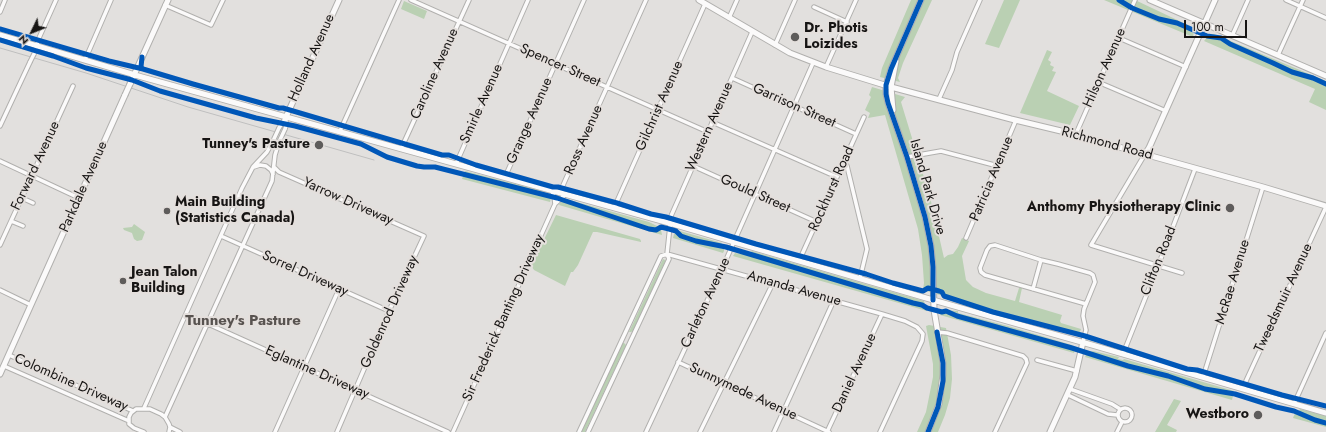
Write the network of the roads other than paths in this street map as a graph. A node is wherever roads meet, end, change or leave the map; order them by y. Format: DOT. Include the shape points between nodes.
graph roads {
  1 [pos="5,0"];
  2 [pos="56,0"];
  3 [pos="111,0"];
  4 [pos="223,0"];
  5 [pos="339,0"];
  6 [pos="398,0"];
  7 [pos="411,0"];
  8 [pos="469,0"];
  9 [pos="528,0"];
  10 [pos="584,0"];
  11 [pos="646,0"];
  12 [pos="699,0"];
  13 [pos="737,0"];
  14 [pos="794,0"];
  15 [pos="856,0"];
  16 [pos="921,0"];
  17 [pos="980,0"];
  18 [pos="1135,0"];
  19 [pos="1150,0"];
  20 [pos="1216,0"];
  21 [pos="1248,0"];
  22 [pos="1286,0"];
  23 [pos="1303,0"];
  24 [pos="166,2"];
  25 [pos="705,4"];
  26 [pos="1300,6"];
  27 [pos="814,7"];
  28 [pos="0,12"];
  29 [pos="729,18"];
  30 [pos="1326,18"];
  31 [pos="459,22"];
  32 [pos="847,22"];
  33 [pos="1205,24"];
  34 [pos="752,32"];
  35 [pos="0,34"];
  36 [pos="1232,36"];
  37 [pos="1119,38"];
  38 [pos="509,43"];
  39 [pos="37,45"];
  40 [pos="775,45"];
  41 [pos="1278,55"];
  42 [pos="85,60"];
  43 [pos="813,63"];
  44 [pos="556,64"];
  45 [pos="826,67"];
  46 [pos="1186,67"];
  47 [pos="134,75"];
  48 [pos="1326,76"];
  49 [pos="732,78"];
  50 [pos="1098,82"];
  51 [pos="73,86"];
  52 [pos="889,86"];
  53 [pos="608,87"];
  54 [pos="939,99"];
  55 [pos="795,106"];
  56 [pos="658,109"];
  57 [pos="1166,111"];
  58 [pos="286,117"];
  59 [pos="864,117"];
  60 [pos="1016,120"];
  61 [pos="712,122"];
  62 [pos="0,126"];
  63 [pos="340,131"];
  64 [pos="708,132"];
  65 [pos="856,134"];
  66 [pos="1075,136"];
  67 [pos="401,149"];
  68 [pos="775,150"];
  69 [pos="1145,154"];
  70 [pos="907,157"];
  71 [pos="0,162"];
  72 [pos="844,162"];
  73 [pos="456,164"];
  74 [pos="274,166"];
  75 [pos="693,166"];
  76 [pos="998,166"];
  77 [pos="253,167"];
  78 [pos="1195,169"];
  79 [pos="273,175"];
  80 [pos="32,176"];
  81 [pos="505,177"];
  82 [pos="837,177"];
  83 [pos="1264,187"];
  84 [pos="551,190"];
  85 [pos="563,193"];
  86 [pos="756,194"];
  87 [pos="22,198"];
  88 [pos="79,198"];
  89 [pos="33,203"];
  90 [pos="554,204"];
  91 [pos="1326,207"];
  92 [pos="614,208"];
  93 [pos="11,221"];
  94 [pos="817,222"];
  95 [pos="669,223"];
  96 [pos="23,226"];
  97 [pos="221,236"];
  98 [pos="424,236"];
  99 [pos="966,238"];
  100 [pos="734,242"];
  101 [pos="0,245"];
  102 [pos="243,246"];
  103 [pos="667,254"];
  104 [pos="1041,260"];
  105 [pos="799,261"];
  106 [pos="1158,266"];
  107 [pos="722,269"];
  108 [pos="1182,273"];
  109 [pos="860,278"];
  110 [pos="773,283"];
  111 [pos="339,289"];
  112 [pos="1033,289"];
  113 [pos="0,290"];
  114 [pos="834,300"];
  115 [pos="933,300"];
  116 [pos="31,304"];
  117 [pos="1086,304"];
  118 [pos="389,311"];
  119 [pos="186,314"];
  120 [pos="882,314"];
  121 [pos="208,323"];
  122 [pos="936,329"];
  123 [pos="1326,333"];
  124 [pos="624,336"];
  125 [pos="631,339"];
  126 [pos="1083,342"];
  127 [pos="1123,354"];
  128 [pos="8,355"];
  129 [pos="1037,360"];
  130 [pos="678,362"];
  131 [pos="4,366"];
  132 [pos="304,367"];
  133 [pos="1078,369"];
  134 [pos="0,374"];
  135 [pos="1203,378"];
  136 [pos="723,383"];
  137 [pos="1244,389"];
  138 [pos="355,390"];
  139 [pos="1069,392"];
  140 [pos="1294,404"];
  141 [pos="144,408"];
  142 [pos="1120,409"];
  143 [pos="133,411"];
  144 [pos="784,411"];
  145 [pos="1326,414"];
  146 [pos="1117,415"];
  147 [pos="165,417"];
  148 [pos="129,421"];
  149 [pos="1122,422"];
  150 [pos="170,427"];
  151 [pos="144,432"];
  152 [pos="168,432"];
  153 [pos="180,432"];
  154 [pos="275,432"];
  155 [pos="337,432"];
  156 [pos="448,432"];
  157 [pos="453,432"];
  158 [pos="579,432"];
  159 [pos="588,432"];
  160 [pos="646,432"];
  161 [pos="700,432"];
  162 [pos="774,432"];
  163 [pos="828,432"];
  164 [pos="880,432"];
  165 [pos="928,432"];
  166 [pos="995,432"];
  167 [pos="1050,432"];
  168 [pos="1117,432"];
  1 -- 28 [label="street"];
  2 -- 39 [label="street"];
  3 -- 42 [label="street"];
  4 -- 24 [label="street" via="211,25"];
  5 -- 58 [label="main road, Holland Avenue"];
  6 -- 63 [label="street"];
  7 -- 31 [label="street, Spencer Street"];
  8 -- 31 [label="street, Caroline Avenue"];
  9 -- 38 [label="street, Smirle Avenue"];
  10 -- 44 [label="street, Grange Avenue"];
  11 -- 53 [label="street, Ross Avenue"];
  12 -- 25 [label="main road, Richmond Road"];
  13 -- 29 [label="street"];
  14 -- 40 [label="street"];
  15 -- 32 [label="street"];
  16 -- 52 [label="main road, Island Park Drive" via="897,54"];
  17 -- 54 [label="street"];
  18 -- 37 [label="street, Hilson Avenue"];
  19 -- 33 [label="main road"];
  20 -- 33 [label="main road"];
  21 -- 36 [label="street"];
  22 -- 26 [label="street"];
  23 -- 26 [label="street"];
  24 -- 47 [label="main road, Parkdale Avenue"];
  25 -- 29 [label="main road, Richmond Road"];
  25 -- 56 [label="street, Gilchrist Avenue"];
  26 -- 30 [label="street"];
  26 -- 41 [label="street"];
  27 -- 32 [label="street"];
  29 -- 34 [label="main road, Richmond Road"];
  31 -- 38 [label="street, Spencer Street"];
  31 -- 67 [label="street, Caroline Avenue"];
  32 -- 45 [label="street"];
  33 -- 36 [label="main road"];
  33 -- 46 [label="main road"];
  34 -- 40 [label="main road, Richmond Road"];
  34 -- 49 [label="street, Western Avenue"];
  35 -- 39 [label="main road"];
  36 -- 41 [label="main road"];
  37 -- 46 [label="street"];
  37 -- 50 [label="street, Hilson Avenue"];
  38 -- 44 [label="street, Spencer Street"];
  38 -- 73 [label="street, Smirle Avenue"];
  39 -- 42 [label="main road"];
  39 -- 62 [label="street, bridge"];
  40 -- 43 [label="main road, Richmond Road"];
  41 -- 48 [label="main road"];
  42 -- 47 [label="main road"];
  43 -- 45 [label="main road, Richmond Road"];
  43 -- 55 [label="street, Carleton Avenue"];
  44 -- 53 [label="street, Spencer Street"];
  44 -- 81 [label="street, Grange Avenue"];
  45 -- 52 [label="main road, Richmond Road"];
  46 -- 57 [label="main road"];
  47 -- 58 [label="main road"];
  47 -- 88 [label="main road, Parkdale Avenue, bridge"];
  49 -- 55 [label="street, Garrison Street"];
  49 -- 61 [label="street, Western Avenue"];
  50 -- 57 [label="street"];
  50 -- 66 [label="street, Hilson Avenue"];
  51 -- 80 [label="street, Forward Avenue"];
  52 -- 54 [label="main road, Richmond Road"];
  52 -- 70 [label="main road, Island Park Drive" via="894,117"];
  53 -- 56 [label="street, Spencer Street"];
  53 -- 85 [label="street, Ross Avenue"];
  54 -- 60 [label="main road, Richmond Road"];
  55 -- 65 [label="street, Garrison Street"];
  55 -- 68 [label="street, Carleton Avenue"];
  56 -- 64 [label="street, Spencer Street"];
  56 -- 92 [label="street, Gilchrist Avenue"];
  57 -- 69 [label="main road"];
  58 -- 63 [label="main road"];
  58 -- 74 [label="street, bridge"];
  58 -- 77 [label="street, bridge" via="267,152"];
  59 -- 65 [label="street, Rockhurst Road"];
  60 -- 66 [label="main road, Richmond Road"];
  60 -- 76 [label="street, Patricia Avenue"];
  61 -- 64 [label="street, Western Avenue"];
  61 -- 68 [label="street"];
  63 -- 67 [label="main road"];
  64 -- 75 [label="street, Western Avenue"];
  65 -- 72 [label="street, Rockhurst Road"];
  66 -- 69 [label="main road, Richmond Road"];
  67 -- 73 [label="main road"];
  68 -- 82 [label="street"];
  68 -- 86 [label="street, Carleton Avenue"];
  69 -- 78 [label="main road, Richmond Road"];
  69 -- 106 [label="street" via="1091,245"];
  70 -- 76 [label="street" via="941,151"];
  70 -- 115 [label="main road, Island Park Drive" via="931,246"];
  71 -- 80 [label="street"];
  72 -- 82 [label="street, Rockhurst Road"];
  72 -- 109 [label="street" via="867,252"];
  73 -- 81 [label="main road"];
  74 -- 79 [label="street"];
  74 -- 98 [label="street, Yarrow Driveway" via="279,172"];
  75 -- 86 [label="street, Gould Street"];
  75 -- 95 [label="street, Western Avenue"];
  76 -- 99 [label="street, Patricia Avenue"];
  77 -- 79 [label="street" via="266,166"];
  77 -- 97 [label="street"];
  78 -- 83 [label="main road, Richmond Road"];
  78 -- 106 [label="street, Clifton Road"];
  79 -- 102 [label="street"];
  80 -- 87 [label="street, Forward Avenue"];
  80 -- 88 [label="street"];
  81 -- 84 [label="main road"];
  82 -- 94 [label="street, Rockhurst Road"];
  83 -- 91 [label="main road, Richmond Road"];
  83 -- 135 [label="street, McRae Avenue"];
  84 -- 85 [label="main road"];
  84 -- 90 [label="street"];
  85 -- 90 [label="street, Sir Frederick Banting Driveway"];
  85 -- 92 [label="main road"];
  86 -- 94 [label="street, Gould Street"];
  86 -- 100 [label="street, Carleton Avenue"];
  87 -- 89 [label="street"];
  87 -- 93 [label="street, Forward Avenue"];
  88 -- 116 [label="main road, Parkdale Avenue"];
  90 -- 157 [label="street, Sir Frederick Banting Driveway"];
  91 -- 137 [label="street, Tweedsmuir Avenue"];
  92 -- 95 [label="main road"];
  93 -- 96 [label="street"];
  93 -- 101 [label="street, Forward Avenue"];
  94 -- 105 [label="street, Rockhurst Road"];
  95 -- 100 [label="main road"];
  95 -- 103 [label="street, Western Avenue"];
  97 -- 102 [label="street, Sorrel Driveway"];
  97 -- 119 [label="street"];
  98 -- 118 [label="street, Goldenrod Driveway"];
  100 -- 105 [label="main road"];
  100 -- 107 [label="street, Carleton Avenue"];
  102 -- 111 [label="street, Sorrel Driveway"];
  102 -- 121 [label="street"];
  103 -- 107 [label="street, Amanda Avenue"];
  103 -- 124 [label="street" via="661,256"];
  103 -- 125 [label="street, Western Avenue" via="669,259"];
  104 -- 112 [label="street"];
  104 -- 112 [label="street" via="993,245 988,249 980,265 980,270 985,275"];
  104 -- 117 [label="street" via="1093,275 1095,282"];
  105 -- 109 [label="main road"];
  106 -- 108 [label="street"];
  106 -- 127 [label="street, Clifton Road"];
  107 -- 110 [label="street, Amanda Avenue"];
  107 -- 130 [label="street, Carleton Avenue"];
  109 -- 115 [label="main road"];
  110 -- 114 [label="street, Amanda Avenue"];
  110 -- 136 [label="street"];
  111 -- 118 [label="street, Sorrel Driveway"];
  111 -- 132 [label="street"];
  112 -- 117 [label="street"];
  113 -- 116 [label="street"];
  114 -- 120 [label="street, Amanda Avenue"];
  114 -- 144 [label="street"];
  115 -- 122 [label="main road, Island Park Drive"];
  115 -- 126 [label="main road"];
  116 -- 128 [label="main road, Parkdale Avenue"];
  117 -- 126 [label="street" via="1083,316"];
  118 -- 138 [label="street, Goldenrod Driveway"];
  119 -- 121 [label="street, Eglantine Driveway"];
  119 -- 141 [label="street"];
  120 -- 163 [label="street, Daniel Avenue"];
  120 -- 164 [label="street, Amanda Avenue" via="910,323 923,334"];
  121 -- 132 [label="street, Eglantine Driveway"];
  121 -- 147 [label="street"];
  122 -- 165 [label="main road, Island Park Drive" via="943,363 943,381 938,407"];
  122 -- 166 [label="street" via="1026,359 1027,363"];
  123 -- 140 [label="street"];
  124 -- 125 [label="street"];
  124 -- 158 [label="street"];
  125 -- 159 [label="street, Western Avenue"];
  126 -- 127 [label="main road"];
  126 -- 133 [label="main road"];
  127 -- 135 [label="main road"];
  128 -- 131 [label="main road, Parkdale Avenue"];
  128 -- 143 [label="street, Colombine Driveway"];
  129 -- 133 [label="street"];
  130 -- 136 [label="street, Sunnymede Avenue"];
  130 -- 160 [label="street, Carleton Avenue"];
  131 -- 134 [label="main road, Parkdale Avenue"];
  131 -- 148 [label="street, Colombine Driveway"];
  132 -- 138 [label="street, Eglantine Driveway"];
  132 -- 154 [label="street"];
  133 -- 139 [label="main road"];
  135 -- 137 [label="main road"];
  136 -- 144 [label="street, Sunnymede Avenue"];
  136 -- 161 [label="street"];
  137 -- 140 [label="main road"];
  138 -- 155 [label="street, Goldenrod Driveway"];
  138 -- 156 [label="street, Eglantine Driveway"];
  139 -- 142 [label="street" via="1112,404"];
  139 -- 146 [label="street" via="1108,414"];
  139 -- 167 [label="main road"];
  140 -- 145 [label="main road"];
  141 -- 143 [label="street"];
  141 -- 147 [label="street"];
  142 -- 146 [label="street"];
  142 -- 149 [label="street" via="1127,408 1132,413 1130,421"];
  143 -- 148 [label="street"];
  144 -- 162 [label="street"];
  144 -- 163 [label="street, Sunnymede Avenue"];
  146 -- 149 [label="street"];
  147 -- 150 [label="street"];
  148 -- 151 [label="street, Colombine Driveway" via="131,426"];
  149 -- 168 [label="street"];
  150 -- 152 [label="street"];
  150 -- 153 [label="street"];
}
